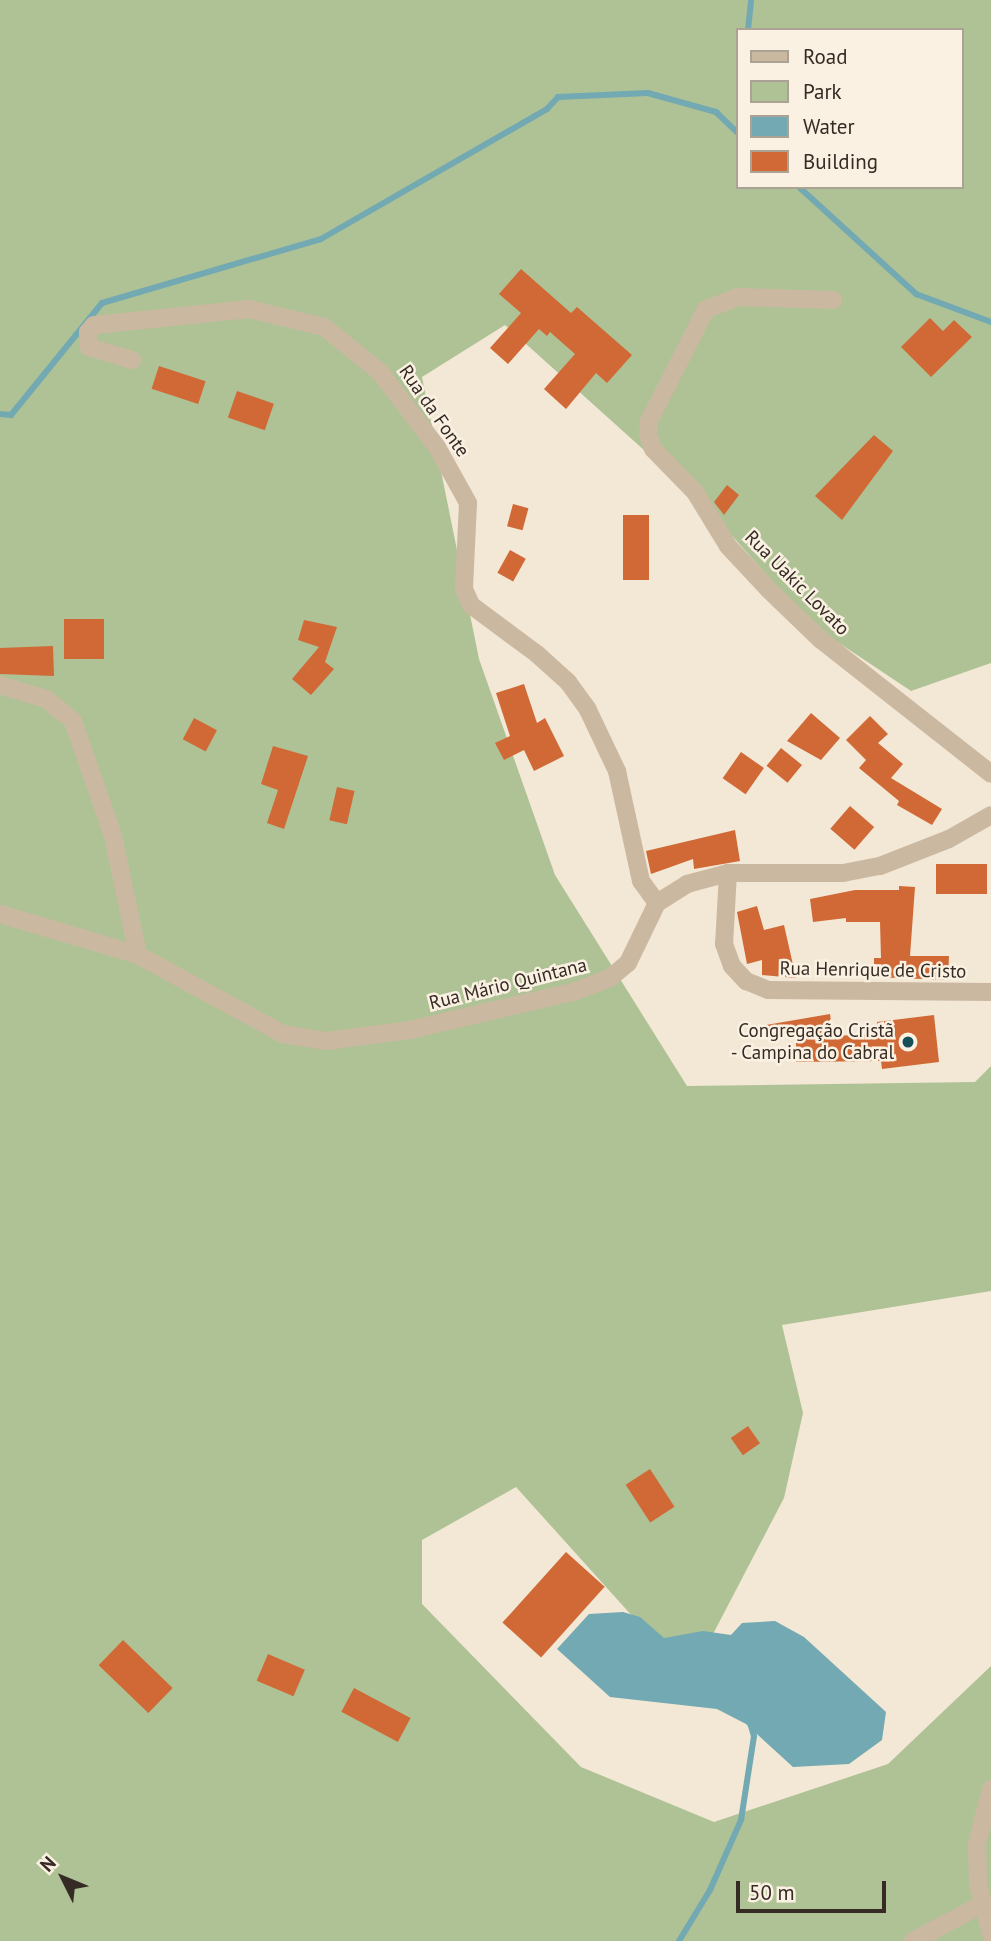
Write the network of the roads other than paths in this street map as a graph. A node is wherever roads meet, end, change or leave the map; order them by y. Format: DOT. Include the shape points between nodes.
graph roads {
  1 [pos="833,300"];
  2 [pos="132,360"];
  3 [pos="0,685"];
  4 [pos="991,774"];
  5 [pos="991,815"];
  6 [pos="728,873"];
  7 [pos="657,902"];
  8 [pos="0,914"];
  9 [pos="138,955"];
  10 [pos="991,992"];
  11 [pos="991,1789"];
  12 [pos="983,1904"];
  13 [pos="991,1934"];
  14 [pos="913,1941"];
  1 -- 4 [label="street, Rua Uakic Lovato" via="738,297 706,309 649,421 648,435 653,449 695,492 729,546 769,590 821,640"];
  2 -- 7 [label="street, Rua da Fonte" via="89,347 88,332 94,325 249,309 324,327 380,372 437,447 468,503 464,589 471,605 537,654 568,682 588,710 617,771 640,881"];
  3 -- 9 [label="street" via="46,699 73,721 113,836"];
  5 -- 6 [label="street" via="950,839 880,866 843,873"];
  6 -- 7 [label="street" via="687,884"];
  6 -- 10 [label="street, Rua Henrique de Cristo" via="724,944 732,967 746,981 768,990"];
  7 -- 9 [label="street, Rua Mário Quintana" via="628,963 610,978 576,991 410,1030 326,1041 283,1034 238,1014 196,984"];
  8 -- 9 [label="street, Rua Mário Quintana"];
  11 -- 12 [label="street" via="977,1843"];
  12 -- 13 [label="street"];
  12 -- 14 [label="street"];
}
